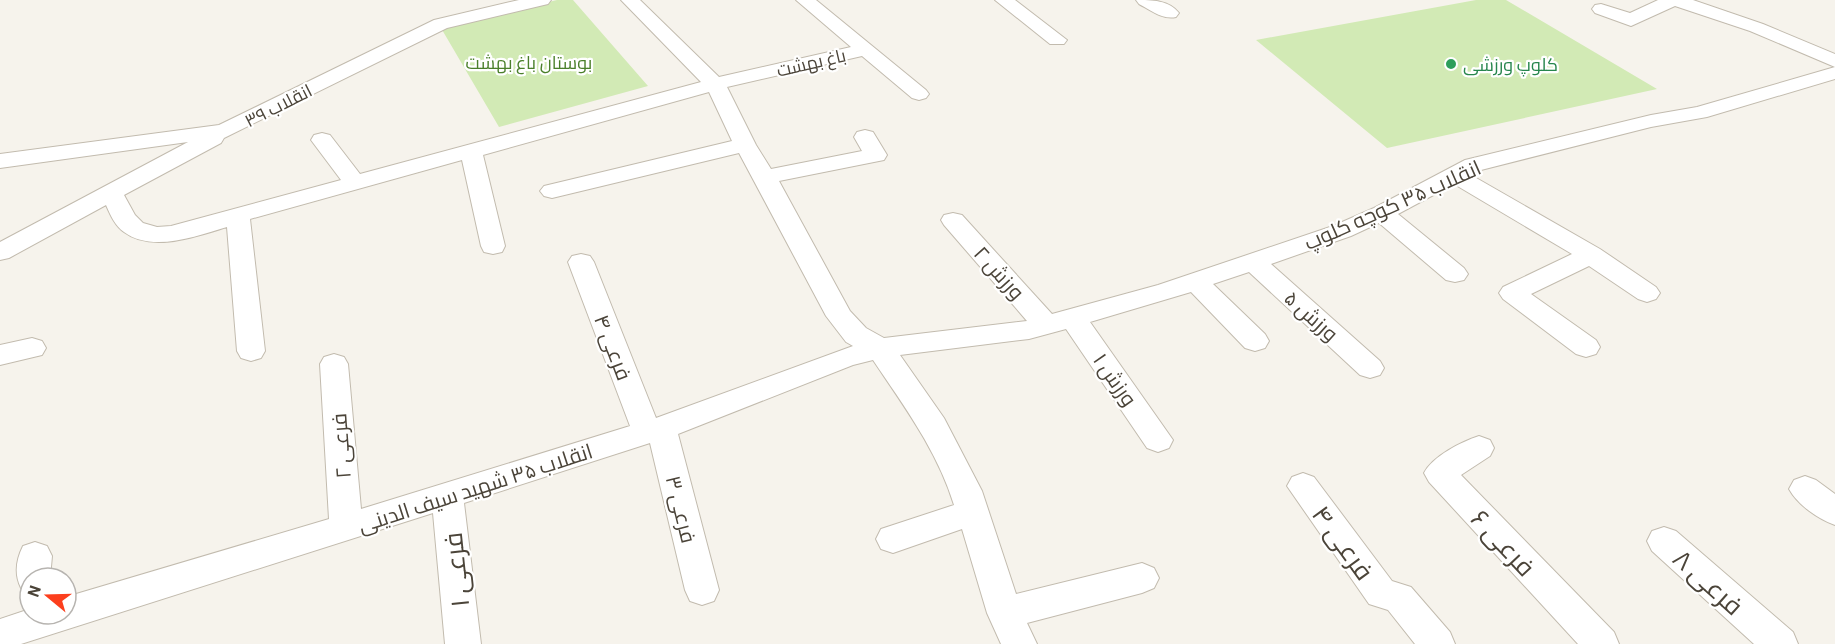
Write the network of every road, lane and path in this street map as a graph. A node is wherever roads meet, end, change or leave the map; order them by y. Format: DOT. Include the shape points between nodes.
graph roads {
  1 [pos="542,0"];
  2 [pos="630,0"];
  3 [pos="805,0"];
  4 [pos="1004,0"];
  5 [pos="1145,0"];
  6 [pos="1673,0"];
  7 [pos="1601,9"];
  8 [pos="1170,13"];
  9 [pos="1058,40"];
  10 [pos="866,49"];
  11 [pos="1835,61"];
  12 [pos="1835,74"];
  13 [pos="715,84"];
  14 [pos="919,94"];
  15 [pos="224,131"];
  16 [pos="322,140"];
  17 [pos="745,145"];
  18 [pos="471,151"];
  19 [pos="877,154"];
  20 [pos="0,161"];
  21 [pos="1455,175"];
  22 [pos="765,177"];
  23 [pos="355,183"];
  24 [pos="552,191"];
  25 [pos="111,193"];
  26 [pos="1382,213"];
  27 [pos="238,215"];
  28 [pos="953,220"];
  29 [pos="493,246"];
  30 [pos="0,252"];
  31 [pos="1591,255"];
  32 [pos="581,262"];
  33 [pos="1253,262"];
  34 [pos="1455,274"];
  35 [pos="1195,281"];
  36 [pos="1647,293"];
  37 [pos="1060,321"];
  38 [pos="1255,341"];
  39 [pos="1586,347"];
  40 [pos="32,348"];
  41 [pos="880,348"];
  42 [pos="252,351"];
  43 [pos="0,355"];
  44 [pos="334,364"];
  45 [pos="1370,368"];
  46 [pos="654,430"];
  47 [pos="1158,440"];
  48 [pos="1479,448"];
  49 [pos="1303,486"];
  50 [pos="1805,489"];
  51 [pos="447,496"];
  52 [pos="974,512"];
  53 [pos="1835,512"];
  54 [pos="346,528"];
  55 [pos="893,539"];
  56 [pos="1665,541"];
  57 [pos="1142,578"];
  58 [pos="702,590"];
  59 [pos="78,610"];
  60 [pos="1005,613"];
  61 [pos="463,644"];
  62 [pos="1019,644"];
  63 [pos="1437,644"];
  64 [pos="1601,644"];
  65 [pos="1780,644"];
  1 -- 15 [label="street, انقلاب ۳۹" via="441,24"];
  2 -- 13 [label="street"];
  3 -- 10 [label="street, باغ بهشت"];
  4 -- 9 [label="street"];
  5 -- 8 [label="street"];
  6 -- 7 [label="street" via="1631,20"];
  6 -- 11 [label="street" via="1735,19"];
  10 -- 13 [label="street, باغ بهشت"];
  10 -- 14 [label="street"];
  12 -- 21 [label="street, انقلاب ۳۵ کوچه کلوپ" via="1700,113 1651,121 1473,165"];
  13 -- 17 [label="street"];
  13 -- 18 [label="street, باغ بهشت"];
  15 -- 20 [label="street, انقلاب ۳۹"];
  15 -- 25 [label="street"];
  16 -- 23 [label="street"];
  17 -- 22 [label="street"];
  17 -- 24 [label="street"];
  18 -- 23 [label="street, باغ بهشت"];
  18 -- 29 [label="street"];
  19 -- 22 [label="street"];
  21 -- 26 [label="street, انقلاب ۳۵ کوچه کلوپ"];
  21 -- 31 [label="street"];
  22 -- 41 [label="street" via="839,316 856,334"];
  23 -- 27 [label="street, باغ بهشت"];
  25 -- 27 [label="street, باغ بهشت" via="132,227 149,235 171,234"];
  25 -- 30 [label="street"];
  26 -- 33 [label="street, انقلاب ۳۵ کوچه کلوپ"];
  26 -- 34 [label="street"];
  27 -- 42 [label="street"];
  28 -- 37 [label="street, ورزش ۲"];
  31 -- 36 [label="street"];
  31 -- 39 [label="street" via="1512,293"];
  32 -- 46 [label="street, فرعی ۴"];
  33 -- 35 [label="street, انقلاب ۳۵ کوچه کلوپ"];
  33 -- 45 [label="street, ورزش ۵"];
  35 -- 37 [label="street, انقلاب ۳۵ کوچه کلوپ"];
  35 -- 38 [label="street"];
  37 -- 41 [label="street, انقلاب ۳۵ کوچه کلوپ" via="1029,330"];
  37 -- 47 [label="street, ورزش ۱"];
  40 -- 43 [label="street"];
  41 -- 46 [label="street, انقلاب ۳۵ شهید سیف الدینی"];
  41 -- 52 [label="street" via="933,426"];
  44 -- 54 [label="street, فرعی ۲"];
  46 -- 51 [label="street, انقلاب ۳۵ شهید سیف الدینی"];
  46 -- 58 [label="street, فرعی ۳"];
  48 -- 64 [label="street, فرعی ۶" via="1440,473"];
  49 -- 63 [label="street, فرعی ۴" via="1381,593 1399,598"];
  50 -- 53 [label="street"];
  51 -- 54 [label="street, انقلاب ۳۵ شهید سیف الدینی"];
  51 -- 61 [label="street, فرعی ۱"];
  52 -- 55 [label="street"];
  52 -- 60 [label="street"];
  54 -- 59 [label="street, انقلاب ۳۵ شهید سیف الدینی"];
  56 -- 65 [label="street, فرعی ۸"];
  57 -- 60 [label="street"];
  60 -- 62 [label="street"];
}
